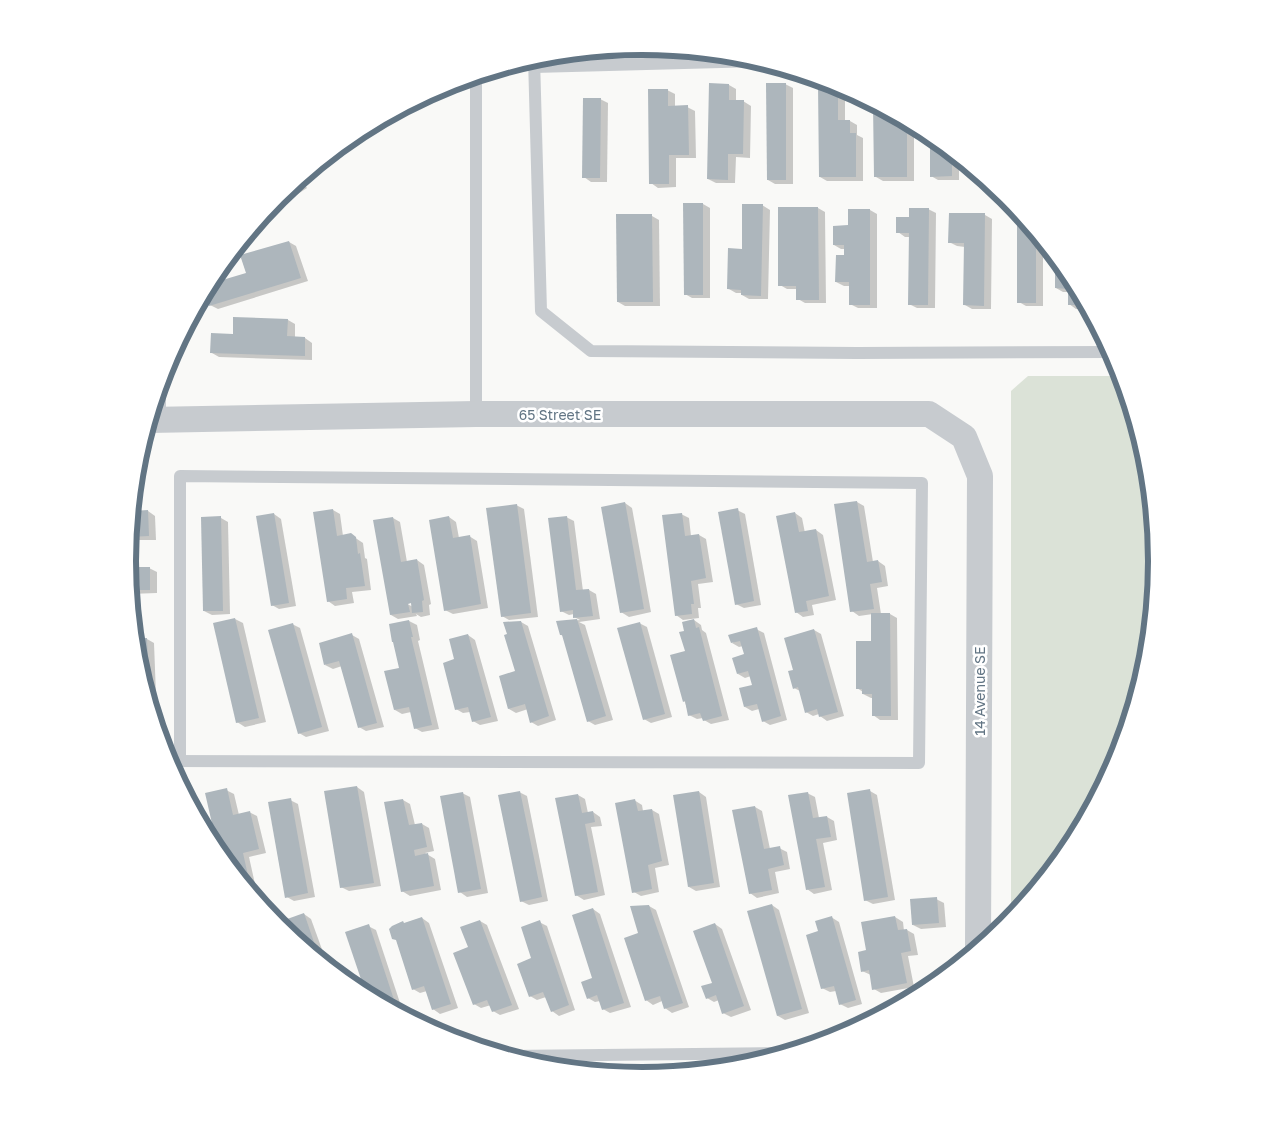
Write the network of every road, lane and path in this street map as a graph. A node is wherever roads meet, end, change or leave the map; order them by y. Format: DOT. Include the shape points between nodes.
graph roads {
  1 [pos="720,61"];
  2 [pos="555,63"];
  3 [pos="534,67"];
  4 [pos="476,83"];
  5 [pos="1102,352"];
  6 [pos="476,414"];
  7 [pos="156,420"];
  8 [pos="964,437"];
  9 [pos="174,755"];
  10 [pos="177,761"];
  11 [pos="978,938"];
  12 [pos="757,1053"];
  13 [pos="537,1056"];
  1 -- 2 [label="lane"];
  3 -- 5 [label="lane" via="541,311 591,351"];
  4 -- 6 [label="lane"];
  6 -- 7 [label="street, 65 Street SE"];
  6 -- 8 [label="street, 65 Street SE" via="929,414"];
  8 -- 11 [label="street, 14 Avenue SE" via="980,476"];
  9 -- 10 [label="lane" via="180,476 922,483 919,763"];
  12 -- 13 [label="lane"];
}
